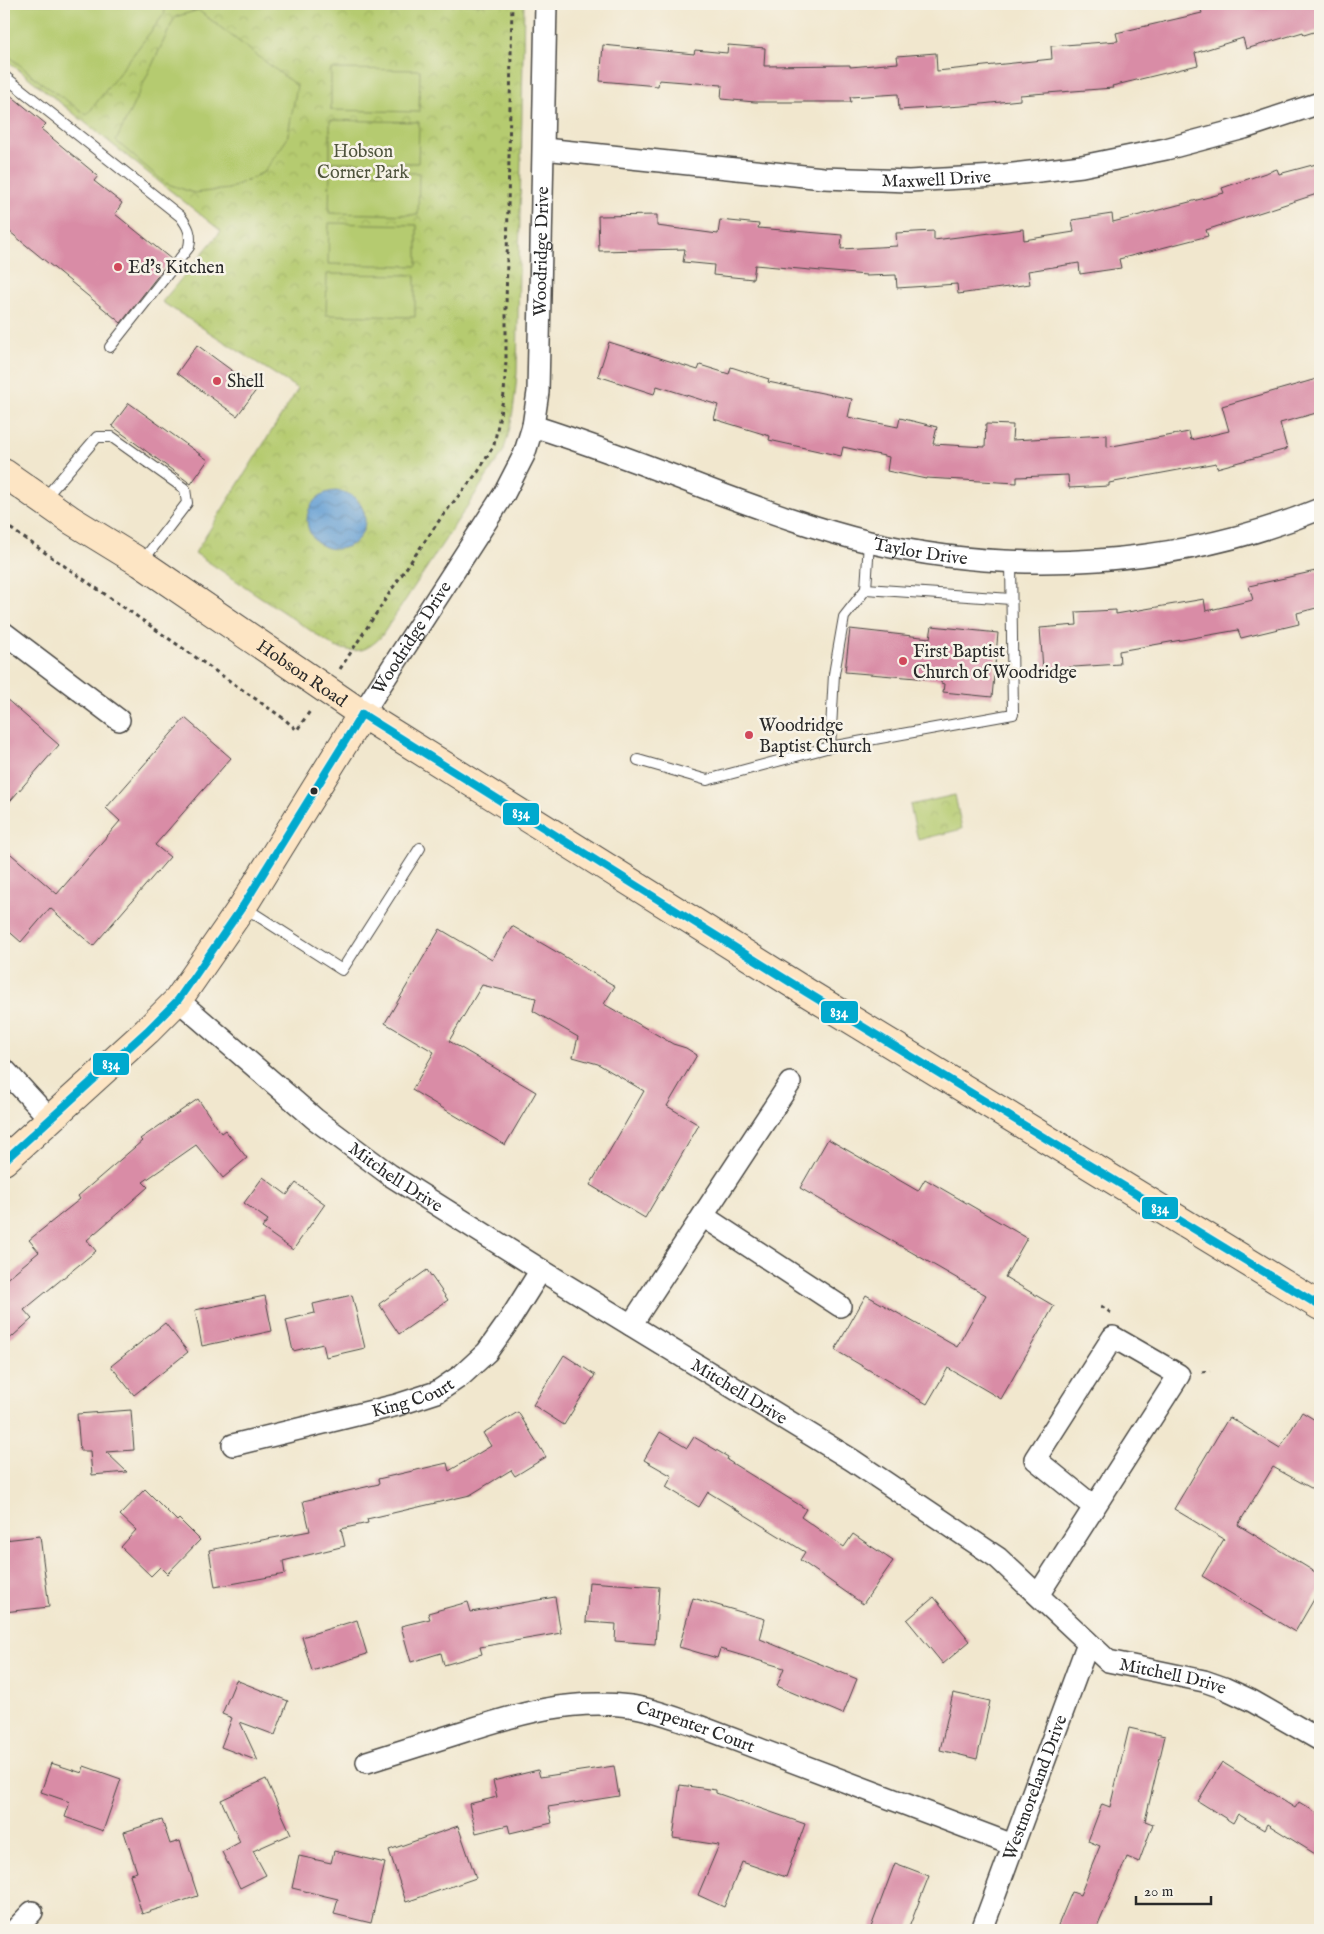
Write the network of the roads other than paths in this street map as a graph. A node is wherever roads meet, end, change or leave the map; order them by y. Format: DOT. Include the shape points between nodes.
graph roads {
  1 [pos="546,4"];
  2 [pos="4,76"];
  3 [pos="1320,103"];
  4 [pos="544,149"];
  5 [pos="110,347"];
  6 [pos="532,426"];
  7 [pos="4,473"];
  8 [pos="43,500"];
  9 [pos="1320,509"];
  10 [pos="869,542"];
  11 [pos="1011,561"];
  12 [pos="141,563"];
  13 [pos="866,589"];
  14 [pos="1011,599"];
  15 [pos="4,633"];
  16 [pos="362,714"];
  17 [pos="119,720"];
  18 [pos="830,747"];
  19 [pos="638,760"];
  20 [pos="420,848"];
  21 [pos="243,906"];
  22 [pos="178,1000"];
  23 [pos="4,1069"];
  24 [pos="790,1083"];
  25 [pos="50,1119"];
  26 [pos="4,1160"];
  27 [pos="703,1216"];
  28 [pos="541,1270"];
  29 [pos="840,1306"];
  30 [pos="1320,1306"];
  31 [pos="631,1325"];
  32 [pos="233,1445"];
  33 [pos="1094,1508"];
  34 [pos="1038,1595"];
  35 [pos="1088,1642"];
  36 [pos="1320,1740"];
  37 [pos="367,1762"];
  38 [pos="1013,1845"];
  39 [pos="32,1912"];
  40 [pos="15,1930"];
  41 [pos="982,1930"];
  1 -- 4 [label="street, Woodridge Drive"];
  2 -- 5 [label="lane" via="180,216 188,226 189,247"];
  3 -- 4 [label="street, Maxwell Drive" via="1166,149 1082,166 996,176 909,180 823,178"];
  4 -- 6 [label="street, Woodridge Drive" via="538,392"];
  6 -- 10 [label="street, Taylor Drive" via="582,441 787,518"];
  6 -- 16 [label="street, Woodridge Drive" via="524,455 504,494"];
  7 -- 8 [label="main road, Hobson Road"];
  8 -- 12 [label="main road, Hobson Road"];
  8 -- 12 [label="lane" via="97,437 112,437 185,489 187,503"];
  9 -- 11 [label="street, Taylor Drive" via="1265,528 1178,550 1130,557"];
  10 -- 11 [label="street, Taylor Drive" via="918,552"];
  10 -- 13 [label="lane"];
  11 -- 14 [label="lane"];
  12 -- 16 [label="main road, Hobson Road"];
  13 -- 14 [label="lane"];
  13 -- 18 [label="lane" via="844,617 834,674"];
  14 -- 18 [label="lane" via="1013,714"];
  15 -- 17 [label="street"];
  16 -- 21 [label="main road, Woodridge Drive"];
  16 -- 30 [label="main road, Hobson Road" via="798,987"];
  18 -- 19 [label="lane" via="707,780"];
  20 -- 21 [label="lane" via="342,970"];
  21 -- 22 [label="main road, Woodridge Drive"];
  22 -- 25 [label="main road, Woodridge Drive"];
  22 -- 28 [label="street, Mitchell Drive" via="315,1119 390,1175"];
  23 -- 25 [label="street"];
  24 -- 27 [label="street"];
  25 -- 26 [label="main road, Woodridge Drive"];
  27 -- 29 [label="street"];
  27 -- 31 [label="street"];
  28 -- 31 [label="street, Mitchell Drive"];
  28 -- 32 [label="street, King Court" via="487,1352 437,1392 397,1405"];
  31 -- 34 [label="street, Mitchell Drive" via="860,1466 998,1558"];
  33 -- 33 [label="street" via="1179,1375 1113,1337 1035,1459"];
  33 -- 34 [label="street"];
  34 -- 35 [label="street, Mitchell Drive"];
  35 -- 36 [label="street, Mitchell Drive" via="1108,1661 1204,1680 1224,1688"];
  35 -- 38 [label="street, Westmoreland Drive"];
  37 -- 38 [label="street, Carpenter Court" via="548,1707 586,1704 630,1706 696,1725"];
  38 -- 41 [label="street, Westmoreland Drive"];
  39 -- 40 [label="street"];
}
